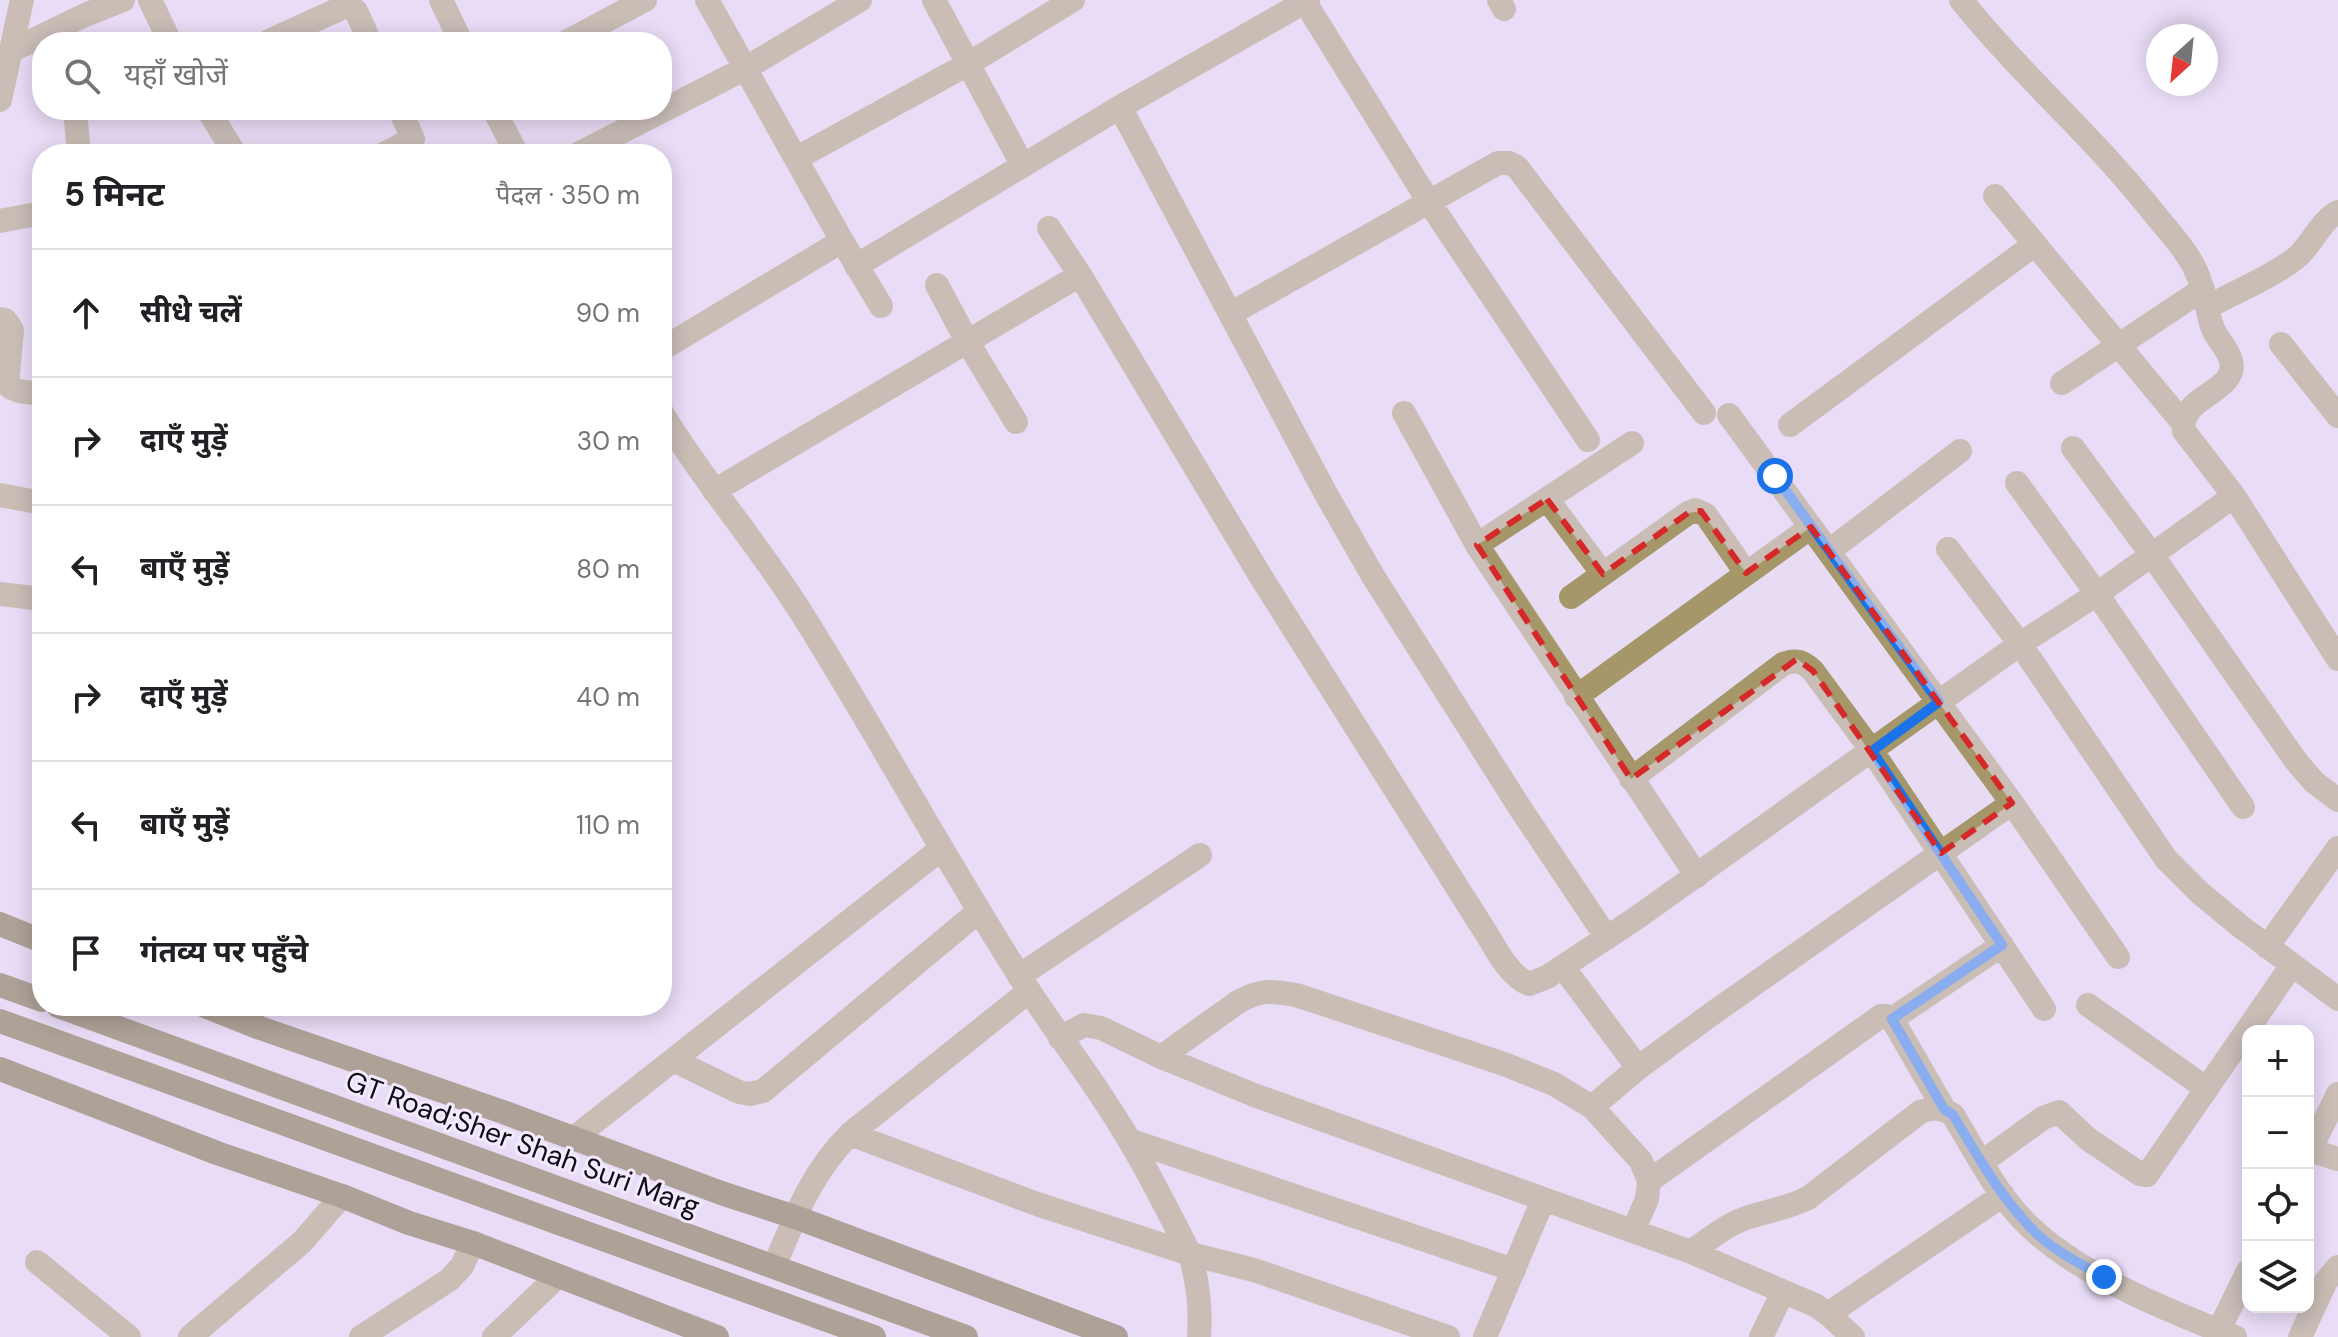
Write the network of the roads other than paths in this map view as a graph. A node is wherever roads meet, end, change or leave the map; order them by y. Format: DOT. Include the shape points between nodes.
graph roads {
  1 [pos="22,0"];
  2 [pos="123,0"];
  3 [pos="150,0"];
  4 [pos="441,0"];
  5 [pos="645,0"];
  6 [pos="707,0"];
  7 [pos="860,0"];
  8 [pos="934,0"];
  9 [pos="1073,0"];
  10 [pos="1961,0"];
  11 [pos="1307,1"];
  12 [pos="360,3"];
  13 [pos="81,8"];
  14 [pos="42,32"];
  15 [pos="165,32"];
  16 [pos="289,32"];
  17 [pos="365,32"];
  18 [pos="456,32"];
  19 [pos="585,32"];
  20 [pos="32,38"];
  21 [pos="11,51"];
  22 [pos="968,64"];
  23 [pos="746,68"];
  24 [pos="1,93"];
  25 [pos="672,106"];
  26 [pos="1120,107"];
  27 [pos="76,120"];
  28 [pos="214,120"];
  29 [pos="405,120"];
  30 [pos="499,120"];
  31 [pos="644,120"];
  32 [pos="78,144"];
  33 [pos="229,144"];
  34 [pos="416,144"];
  35 [pos="512,144"];
  36 [pos="598,144"];
  37 [pos="797,158"];
  38 [pos="1023,166"];
  39 [pos="1995,196"];
  40 [pos="1429,202"];
  41 [pos="2338,212"];
  42 [pos="32,215"];
  43 [pos="0,221"];
  44 [pos="1049,228"];
  45 [pos="842,241"];
  46 [pos="2035,244"];
  47 [pos="856,266"];
  48 [pos="1080,275"];
  49 [pos="937,285"];
  50 [pos="2206,298"];
  51 [pos="881,306"];
  52 [pos="1230,314"];
  53 [pos="0,319"];
  54 [pos="967,341"];
  55 [pos="672,343"];
  56 [pos="2281,344"];
  57 [pos="2118,345"];
  58 [pos="2062,383"];
  59 [pos="32,392"];
  60 [pos="1404,413"];
  61 [pos="1704,413"];
  62 [pos="1729,415"];
  63 [pos="2338,416"];
  64 [pos="1016,422"];
  65 [pos="2183,423"];
  66 [pos="1790,425"];
  67 [pos="672,428"];
  68 [pos="1588,440"];
  69 [pos="1632,443"];
  70 [pos="2073,448"];
  71 [pos="1960,451"];
  72 [pos="2017,483"];
  73 [pos="714,491"];
  74 [pos="0,495"];
  75 [pos="2234,496"];
  76 [pos="1547,499"];
  77 [pos="32,501"];
  78 [pos="1811,527"];
  79 [pos="1477,545"];
  80 [pos="1948,549"];
  81 [pos="1829,551"];
  82 [pos="2152,555"];
  83 [pos="1746,573"];
  84 [pos="1603,574"];
  85 [pos="0,594"];
  86 [pos="2097,594"];
  87 [pos="1571,597"];
  88 [pos="32,598"];
  89 [pos="2020,644"];
  90 [pos="2338,659"];
  91 [pos="1576,697"];
  92 [pos="1939,702"];
  93 [pos="1872,751"];
  94 [pos="1631,779"];
  95 [pos="2338,800"];
  96 [pos="2012,803"];
  97 [pos="2243,807"];
  98 [pos="2338,848"];
  99 [pos="941,849"];
  100 [pos="1941,853"];
  101 [pos="1200,855"];
  102 [pos="1697,876"];
  103 [pos="979,911"];
  104 [pos="0,924"];
  105 [pos="32,937"];
  106 [pos="1607,938"];
  107 [pos="2002,945"];
  108 [pos="2267,947"];
  109 [pos="2118,957"];
  110 [pos="2292,965"];
  111 [pos="1563,967"];
  112 [pos="1024,984"];
  113 [pos="0,985"];
  114 [pos="32,996"];
  115 [pos="2338,999"];
  116 [pos="2088,1005"];
  117 [pos="2044,1009"];
  118 [pos="85,1016"];
  119 [pos="230,1016"];
  120 [pos="1892,1019"];
  121 [pos="0,1021"];
  122 [pos="1060,1038"];
  123 [pos="1161,1057"];
  124 [pos="673,1060"];
  125 [pos="1638,1068"];
  126 [pos="0,1069"];
  127 [pos="2207,1089"];
  128 [pos="2338,1094"];
  129 [pos="1592,1107"];
  130 [pos="1944,1109"];
  131 [pos="850,1134"];
  132 [pos="574,1138"];
  133 [pos="1129,1140"];
  134 [pos="2314,1142"];
  135 [pos="2314,1153"];
  136 [pos="2338,1159"];
  137 [pos="1982,1162"];
  138 [pos="1649,1181"];
  139 [pos="2003,1195"];
  140 [pos="342,1196"];
  141 [pos="1543,1200"];
  142 [pos="795,1217"];
  143 [pos="1633,1231"];
  144 [pos="473,1243"];
  145 [pos="1691,1252"];
  146 [pos="1190,1254"];
  147 [pos="37,1262"];
  148 [pos="774,1267"];
  149 [pos="2338,1267"];
  150 [pos="1514,1270"];
  151 [pos="558,1276"];
  152 [pos="2242,1289"];
  153 [pos="1783,1292"];
  154 [pos="1828,1314"];
  155 [pos="2227,1334"];
  156 [pos="129,1337"];
  157 [pos="190,1337"];
  158 [pos="361,1337"];
  159 [pos="494,1337"];
  160 [pos="717,1337"];
  161 [pos="874,1337"];
  162 [pos="966,1337"];
  163 [pos="1116,1337"];
  164 [pos="1199,1337"];
  165 [pos="1448,1337"];
  166 [pos="1485,1337"];
  167 [pos="1761,1337"];
  168 [pos="1853,1337"];
  169 [pos="2300,1337"];
  1 -- 21 [label="street"];
  2 -- 13 [label="street"];
  3 -- 15 [label="street"];
  4 -- 18 [label="street"];
  5 -- 19 [label="street"];
  6 -- 23 [label="street"];
  7 -- 23 [label="street"];
  8 -- 22 [label="street"];
  9 -- 22 [label="street"];
  10 -- 50 [label="street" via="2138,192 2196,269"];
  11 -- 26 [label="street"];
  11 -- 40 [label="street"];
  12 -- 16 [label="street"];
  12 -- 17 [label="street" via="356,11"];
  13 -- 14 [label="street"];
  20 -- 21 [label="street"];
  21 -- 24 [label="street"];
  22 -- 37 [label="street"];
  22 -- 38 [label="street"];
  23 -- 25 [label="street"];
  23 -- 37 [label="street"];
  26 -- 38 [label="street"];
  26 -- 52 [label="street"];
  27 -- 32 [label="street"];
  28 -- 33 [label="street"];
  29 -- 34 [label="street"];
  30 -- 35 [label="street"];
  31 -- 36 [label="street"];
  37 -- 45 [label="street"];
  38 -- 47 [label="street"];
  39 -- 46 [label="street"];
  40 -- 52 [label="street"];
  40 -- 61 [label="street" via="1498,163 1517,167"];
  40 -- 68 [label="street"];
  41 -- 50 [label="street" via="2285,265"];
  42 -- 43 [label="street"];
  44 -- 48 [label="street"];
  45 -- 47 [label="street"];
  45 -- 55 [label="street"];
  46 -- 57 [label="street"];
  46 -- 66 [label="street"];
  47 -- 51 [label="street"];
  48 -- 54 [label="street"];
  48 -- 111 [label="street" via="1261,577 1510,969 1532,984"];
  49 -- 54 [label="street"];
  50 -- 57 [label="street"];
  50 -- 65 [label="street" via="2231,370"];
  52 -- 106 [label="street" via="1373,576"];
  53 -- 59 [label="street" via="12,330 7,384"];
  54 -- 64 [label="street"];
  54 -- 73 [label="street"];
  56 -- 63 [label="street"];
  57 -- 58 [label="street"];
  57 -- 65 [label="street"];
  60 -- 79 [label="street"];
  62 -- 78 [label="street"];
  65 -- 75 [label="street" via="2189,439"];
  67 -- 73 [label="street"];
  69 -- 76 [label="street"];
  70 -- 82 [label="street"];
  71 -- 81 [label="street"];
  72 -- 86 [label="street"];
  73 -- 99 [label="street" via="803,616"];
  74 -- 77 [label="street"];
  75 -- 82 [label="street"];
  75 -- 90 [label="street"];
  76 -- 79 [label="street"];
  76 -- 84 [label="street"];
  78 -- 81 [label="street"];
  78 -- 83 [label="street"];
  79 -- 91 [label="street"];
  80 -- 89 [label="street"];
  81 -- 92 [label="street"];
  82 -- 86 [label="street"];
  82 -- 95 [label="street" via="2296,761"];
  83 -- 84 [label="street" via="1706,515 1695,510"];
  83 -- 91 [label="street"];
  84 -- 87 [label="street"];
  85 -- 88 [label="street"];
  86 -- 89 [label="street"];
  86 -- 97 [label="street"];
  89 -- 92 [label="street"];
  89 -- 108 [label="street" via="2166,859"];
  91 -- 94 [label="street"];
  92 -- 93 [label="street"];
  92 -- 96 [label="street"];
  93 -- 94 [label="street" via="1813,671 1794,660"];
  93 -- 100 [label="street"];
  93 -- 102 [label="street"];
  94 -- 102 [label="street"];
  96 -- 100 [label="street"];
  96 -- 109 [label="street"];
  98 -- 108 [label="street"];
  99 -- 103 [label="street"];
  99 -- 124 [label="street"];
  100 -- 107 [label="street"];
  100 -- 125 [label="street"];
  101 -- 112 [label="street"];
  102 -- 106 [label="street"];
  103 -- 112 [label="street"];
  103 -- 124 [label="street" via="763,1091 739,1092"];
  104 -- 105 [label="main road"];
  106 -- 111 [label="street"];
  107 -- 117 [label="street"];
  107 -- 120 [label="street"];
  108 -- 110 [label="street"];
  110 -- 115 [label="street"];
  110 -- 127 [label="street"];
  111 -- 125 [label="street"];
  112 -- 122 [label="street"];
  112 -- 131 [label="street"];
  113 -- 114 [label="main road"];
  116 -- 127 [label="street"];
  118 -- 148 [label="main road, GT Road;Sher Shah Suri Marg"];
  119 -- 132 [label="main road"];
  120 -- 130 [label="street"];
  120 -- 138 [label="street" via="1881,1016 1861,1028"];
  121 -- 161 [label="main road"];
  122 -- 123 [label="street" via="1089,1024"];
  122 -- 133 [label="street"];
  123 -- 129 [label="street" via="1238,1002 1268,991 1296,995 1504,1064"];
  123 -- 141 [label="street"];
  124 -- 132 [label="street"];
  125 -- 129 [label="street"];
  126 -- 140 [label="main road"];
  127 -- 137 [label="street" via="2147,1175 2105,1151 2059,1112"];
  128 -- 134 [label="street"];
  129 -- 138 [label="street" via="1641,1161"];
  130 -- 137 [label="street"];
  130 -- 145 [label="street" via="1920,1112 1808,1198 1746,1218"];
  131 -- 142 [label="street" via="816,1174"];
  131 -- 146 [label="street"];
  132 -- 142 [label="main road"];
  133 -- 146 [label="street"];
  133 -- 150 [label="street"];
  135 -- 136 [label="street"];
  137 -- 139 [label="street"];
  138 -- 143 [label="street"];
  139 -- 154 [label="street"];
  139 -- 155 [label="street" via="2037,1234 2066,1256"];
  140 -- 144 [label="main road"];
  140 -- 157 [label="street" via="293,1250"];
  141 -- 143 [label="street"];
  141 -- 150 [label="street"];
  142 -- 148 [label="street"];
  142 -- 163 [label="main road"];
  143 -- 145 [label="street"];
  144 -- 151 [label="main road"];
  144 -- 158 [label="street" via="449,1280"];
  145 -- 153 [label="street"];
  146 -- 164 [label="street" via="1199,1285"];
  146 -- 165 [label="street" via="1254,1270"];
  147 -- 156 [label="street"];
  148 -- 162 [label="main road, GT Road;Sher Shah Suri Marg"];
  149 -- 169 [label="street"];
  150 -- 166 [label="street"];
  151 -- 159 [label="street"];
  151 -- 160 [label="main road"];
  152 -- 155 [label="street"];
  153 -- 154 [label="street"];
  153 -- 167 [label="street"];
  154 -- 168 [label="street"];
}
